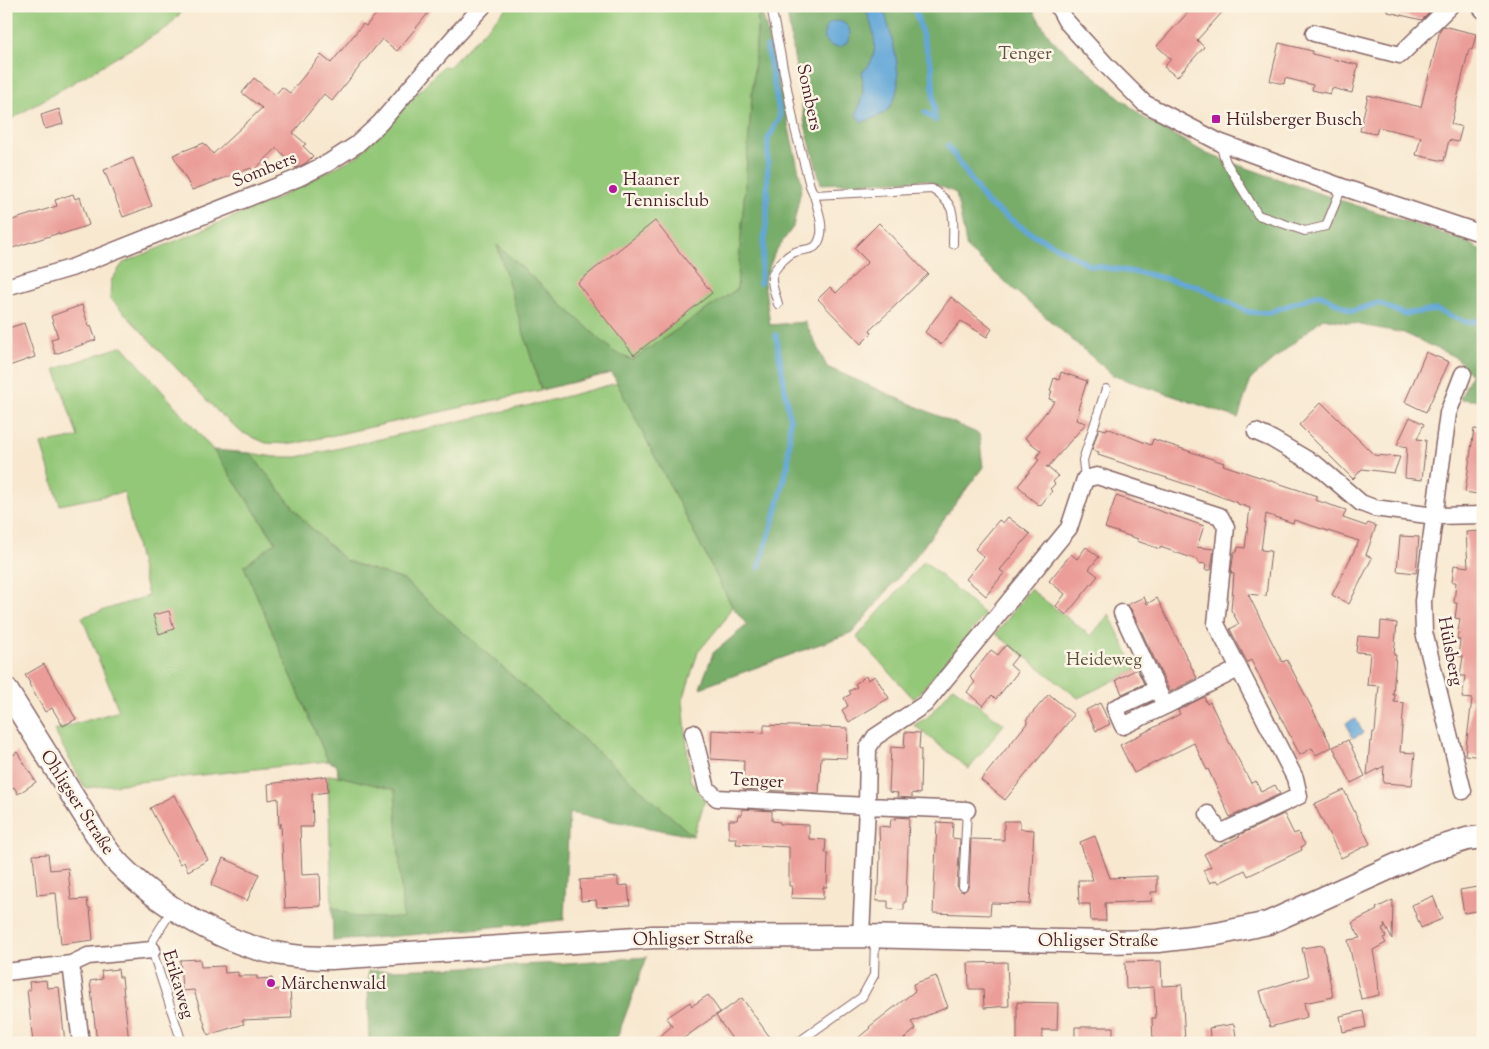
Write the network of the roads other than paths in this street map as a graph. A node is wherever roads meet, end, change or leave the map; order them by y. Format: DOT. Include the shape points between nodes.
graph roads {
  1 [pos="483,6"];
  2 [pos="771,6"];
  3 [pos="1058,6"];
  4 [pos="1450,6"];
  5 [pos="1480,6"];
  6 [pos="1483,10"];
  7 [pos="1314,33"];
  8 [pos="1219,142"];
  9 [pos="1342,188"];
  10 [pos="814,195"];
  11 [pos="1483,234"];
  12 [pos="953,244"];
  13 [pos="6,288"];
  14 [pos="778,304"];
  15 [pos="1463,374"];
  16 [pos="1106,389"];
  17 [pos="1256,432"];
  18 [pos="1085,479"];
  19 [pos="1483,515"];
  20 [pos="1435,516"];
  21 [pos="1122,613"];
  22 [pos="1238,669"];
  23 [pos="6,689"];
  24 [pos="1157,689"];
  25 [pos="1165,706"];
  26 [pos="693,733"];
  27 [pos="1463,791"];
  28 [pos="867,806"];
  29 [pos="967,810"];
  30 [pos="1208,814"];
  31 [pos="1483,837"];
  32 [pos="963,886"];
  33 [pos="173,908"];
  34 [pos="868,936"];
  35 [pos="152,950"];
  36 [pos="71,964"];
  37 [pos="6,972"];
  38 [pos="81,1043"];
  39 [pos="182,1043"];
  40 [pos="797,1043"];
  1 -- 13 [label="street, Sombers" via="380,123 356,145 328,163 298,178 71,268"];
  2 -- 10 [label="lane, Sombers" via="795,129"];
  3 -- 8 [label="street" via="1066,21 1144,103"];
  4 -- 7 [label="street" via="1400,55"];
  5 -- 6 [label="street"];
  8 -- 9 [label="street"];
  8 -- 9 [label="lane" via="1226,162 1258,215 1305,231 1326,226"];
  9 -- 11 [label="street"];
  10 -- 12 [label="lane" via="932,189 945,198 952,209"];
  10 -- 14 [label="lane" via="821,234 816,246 795,252 775,268 772,278"];
  15 -- 20 [label="street, Hülsberg" via="1448,412"];
  16 -- 18 [label="lane" via="1083,460"];
  17 -- 20 [label="street" via="1318,466 1361,503 1374,508"];
  18 -- 22 [label="street" via="1097,476 1220,516 1226,527 1216,624"];
  18 -- 28 [label="street" via="1069,528 925,704 875,737 868,748"];
  19 -- 20 [label="street"];
  20 -- 27 [label="street, Hülsberg" via="1423,601 1424,632"];
  21 -- 24 [label="street"];
  22 -- 25 [label="street"];
  22 -- 30 [label="street" via="1295,778 1299,796 1220,833"];
  23 -- 33 [label="main road, Ohligser Straße" via="116,861"];
  24 -- 25 [label="street"];
  24 -- 25 [label="street" via="1115,708 1123,726"];
  26 -- 28 [label="street, Tenger" via="707,789 717,798"];
  28 -- 29 [label="street"];
  28 -- 34 [label="street"];
  29 -- 32 [label="lane"];
  31 -- 34 [label="main road, Ohligser Straße" via="1468,838 1425,852 1268,923 1217,934 1158,941 1104,942"];
  33 -- 34 [label="main road, Ohligser Straße" via="244,944 280,954 323,958 653,937"];
  33 -- 35 [label="lane, Erikaweg" via="153,940"];
  34 -- 40 [label="lane" via="874,975 862,997"];
  35 -- 36 [label="street" via="88,956"];
  35 -- 39 [label="lane, Erikaweg"];
  36 -- 37 [label="street"];
  36 -- 38 [label="street"];
}
